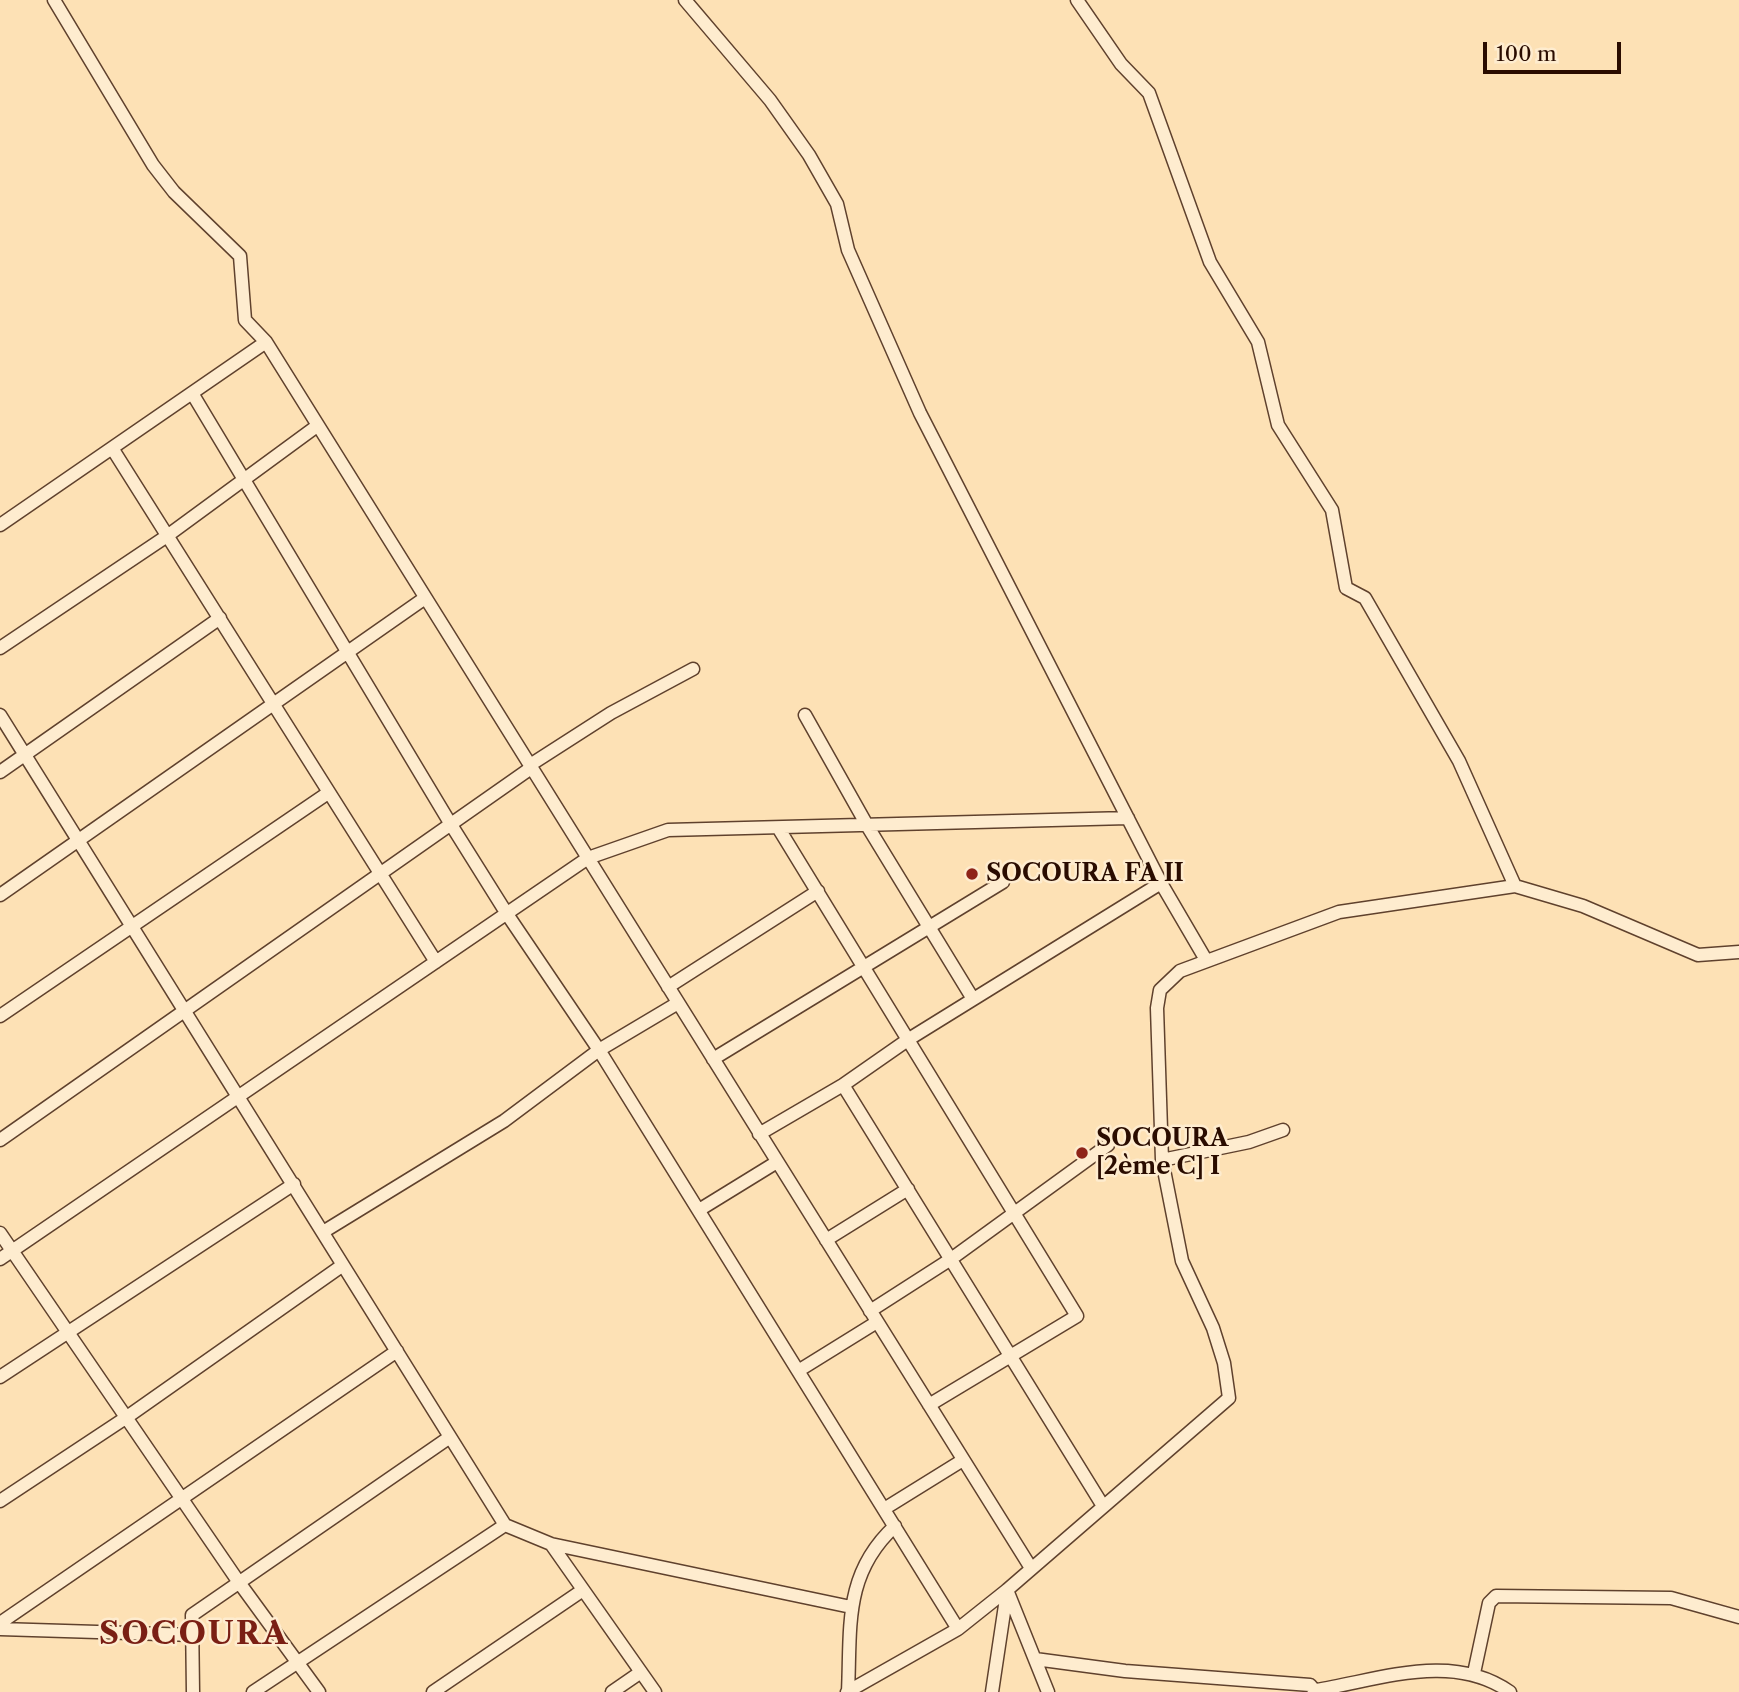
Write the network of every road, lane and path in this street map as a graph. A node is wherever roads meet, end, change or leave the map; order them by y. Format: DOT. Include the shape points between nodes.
graph roads {
  1 [pos="54,0"];
  2 [pos="685,0"];
  3 [pos="1077,0"];
  4 [pos="266,342"];
  5 [pos="192,393"];
  6 [pos="317,426"];
  7 [pos="112,448"];
  8 [pos="246,480"];
  9 [pos="0,525"];
  10 [pos="167,536"];
  11 [pos="425,598"];
  12 [pos="220,618"];
  13 [pos="0,648"];
  14 [pos="348,652"];
  15 [pos="693,669"];
  16 [pos="274,704"];
  17 [pos="0,715"];
  18 [pos="805,715"];
  19 [pos="25,755"];
  20 [pos="530,766"];
  21 [pos="0,772"];
  22 [pos="328,793"];
  23 [pos="1128,818"];
  24 [pos="450,823"];
  25 [pos="868,827"];
  26 [pos="779,829"];
  27 [pos="78,840"];
  28 [pos="589,858"];
  29 [pos="380,874"];
  30 [pos="1003,882"];
  31 [pos="1161,883"];
  32 [pos="1515,886"];
  33 [pos="818,891"];
  34 [pos="0,895"];
  35 [pos="507,914"];
  36 [pos="132,926"];
  37 [pos="931,926"];
  38 [pos="1739,952"];
  39 [pos="1206,960"];
  40 [pos="436,962"];
  41 [pos="866,966"];
  42 [pos="668,986"];
  43 [pos="973,999"];
  44 [pos="678,1003"];
  45 [pos="184,1011"];
  46 [pos="0,1016"];
  47 [pos="909,1039"];
  48 [pos="599,1050"];
  49 [pos="713,1059"];
  50 [pos="843,1085"];
  51 [pos="238,1097"];
  52 [pos="1283,1129"];
  53 [pos="760,1134"];
  54 [pos="0,1140"];
  55 [pos="1108,1145"];
  56 [pos="1162,1160"];
  57 [pos="777,1161"];
  58 [pos="295,1184"];
  59 [pos="908,1189"];
  60 [pos="699,1210"];
  61 [pos="1015,1214"];
  62 [pos="323,1232"];
  63 [pos="0,1233"];
  64 [pos="825,1240"];
  65 [pos="12,1250"];
  66 [pos="0,1259"];
  67 [pos="951,1259"];
  68 [pos="343,1265"];
  69 [pos="873,1316"];
  70 [pos="68,1330"];
  71 [pos="397,1351"];
  72 [pos="1009,1357"];
  73 [pos="798,1371"];
  74 [pos="0,1377"];
  75 [pos="929,1405"];
  76 [pos="127,1417"];
  77 [pos="450,1437"];
  78 [pos="963,1460"];
  79 [pos="181,1499"];
  80 [pos="0,1501"];
  81 [pos="1103,1506"];
  82 [pos="884,1509"];
  83 [pos="505,1525"];
  84 [pos="895,1526"];
  85 [pos="551,1544"];
  86 [pos="1031,1568"];
  87 [pos="238,1581"];
  88 [pos="583,1590"];
  89 [pos="1007,1590"];
  90 [pos="852,1607"];
  91 [pos="1739,1617"];
  92 [pos="0,1623"];
  93 [pos="0,1629"];
  94 [pos="958,1629"];
  95 [pos="194,1635"];
  96 [pos="1035,1659"];
  97 [pos="298,1662"];
  98 [pos="641,1672"];
  99 [pos="1474,1673"];
  100 [pos="1316,1691"];
  101 [pos="193,1692"];
  102 [pos="253,1692"];
  103 [pos="318,1692"];
  104 [pos="433,1692"];
  105 [pos="612,1692"];
  106 [pos="655,1692"];
  107 [pos="848,1692"];
  108 [pos="992,1692"];
  109 [pos="1048,1692"];
  110 [pos="1510,1692"];
  1 -- 4 [label="street" via="153,165 240,256 245,320"];
  2 -- 23 [label="street" via="769,100 809,155 836,204 848,250 920,413"];
  3 -- 32 [label="street" via="1121,64 1149,93 1210,262 1258,342 1278,425 1332,510 1346,588 1365,598 1452,750"];
  4 -- 5 [label="street"];
  4 -- 6 [label="street"];
  5 -- 7 [label="street"];
  5 -- 8 [label="street"];
  6 -- 8 [label="street"];
  6 -- 11 [label="street"];
  7 -- 9 [label="street"];
  7 -- 10 [label="street"];
  8 -- 10 [label="street"];
  8 -- 14 [label="street"];
  10 -- 12 [label="street"];
  10 -- 13 [label="street"];
  11 -- 14 [label="street"];
  11 -- 20 [label="street"];
  12 -- 16 [label="street"];
  12 -- 19 [label="street"];
  14 -- 16 [label="street"];
  14 -- 24 [label="street"];
  15 -- 20 [label="street" via="611,713"];
  16 -- 22 [label="street"];
  16 -- 27 [label="street"];
  17 -- 19 [label="street"];
  18 -- 25 [label="street"];
  19 -- 21 [label="street"];
  19 -- 27 [label="street"];
  20 -- 24 [label="street"];
  20 -- 28 [label="street"];
  22 -- 29 [label="street"];
  22 -- 36 [label="street"];
  23 -- 25 [label="street"];
  23 -- 31 [label="street"];
  24 -- 29 [label="street"];
  24 -- 35 [label="street"];
  25 -- 26 [label="street"];
  25 -- 37 [label="street"];
  26 -- 28 [label="street" via="668,830"];
  26 -- 33 [label="street"];
  27 -- 34 [label="street"];
  27 -- 36 [label="street"];
  28 -- 35 [label="street"];
  28 -- 42 [label="street"];
  29 -- 40 [label="street"];
  29 -- 45 [label="street"];
  30 -- 37 [label="street"];
  31 -- 39 [label="street"];
  31 -- 43 [label="street"];
  32 -- 38 [label="street" via="1583,906 1698,955"];
  32 -- 39 [label="street" via="1351,909"];
  33 -- 41 [label="street"];
  33 -- 42 [label="street"];
  35 -- 40 [label="street"];
  35 -- 48 [label="street"];
  36 -- 45 [label="street"];
  36 -- 46 [label="street"];
  37 -- 41 [label="street"];
  37 -- 43 [label="street"];
  39 -- 56 [label="street" via="1180,971 1160,990"];
  40 -- 51 [label="street"];
  41 -- 47 [label="street"];
  41 -- 49 [label="street"];
  42 -- 44 [label="street"];
  43 -- 47 [label="street"];
  44 -- 48 [label="street"];
  44 -- 49 [label="street"];
  45 -- 51 [label="street"];
  45 -- 54 [label="street"];
  47 -- 50 [label="street"];
  47 -- 61 [label="street"];
  48 -- 60 [label="street"];
  48 -- 62 [label="street" via="504,1121"];
  49 -- 53 [label="street"];
  50 -- 53 [label="street"];
  50 -- 59 [label="street"];
  51 -- 58 [label="street"];
  51 -- 65 [label="street"];
  52 -- 56 [label="street" via="1249,1142"];
  53 -- 57 [label="street"];
  55 -- 61 [label="street"];
  56 -- 81 [label="street" via="1182,1261 1213,1328 1231,1392 1226,1403"];
  57 -- 60 [label="street"];
  57 -- 64 [label="street"];
  58 -- 62 [label="street"];
  58 -- 70 [label="street"];
  59 -- 64 [label="street"];
  59 -- 67 [label="street"];
  60 -- 73 [label="street"];
  61 -- 67 [label="street"];
  61 -- 72 [label="street" via="1077,1316"];
  62 -- 68 [label="street"];
  63 -- 65 [label="street"];
  64 -- 69 [label="street"];
  65 -- 66 [label="street"];
  65 -- 70 [label="street"];
  67 -- 69 [label="street"];
  67 -- 72 [label="street"];
  68 -- 71 [label="street"];
  68 -- 76 [label="street"];
  69 -- 73 [label="street"];
  69 -- 75 [label="street"];
  70 -- 74 [label="street"];
  70 -- 76 [label="street"];
  71 -- 77 [label="street"];
  71 -- 79 [label="street"];
  72 -- 75 [label="street"];
  72 -- 81 [label="street"];
  73 -- 82 [label="street"];
  75 -- 78 [label="street"];
  76 -- 79 [label="street"];
  76 -- 80 [label="street"];
  77 -- 83 [label="street"];
  77 -- 87 [label="street"];
  78 -- 82 [label="street"];
  78 -- 86 [label="street"];
  79 -- 87 [label="street"];
  79 -- 92 [label="street"];
  81 -- 86 [label="street"];
  82 -- 84 [label="street"];
  83 -- 85 [label="street"];
  83 -- 97 [label="street"];
  84 -- 90 [label="street" via="863,1565"];
  84 -- 94 [label="street"];
  85 -- 88 [label="street"];
  85 -- 90 [label="street"];
  86 -- 89 [label="street"];
  87 -- 95 [label="street" via="192,1615"];
  87 -- 97 [label="street"];
  88 -- 98 [label="street"];
  88 -- 104 [label="street"];
  89 -- 94 [label="street"];
  89 -- 96 [label="street"];
  89 -- 108 [label="street"];
  90 -- 107 [label="street"];
  91 -- 99 [label="street" via="1671,1598 1496,1596 1489,1603"];
  93 -- 95 [label="street"];
  94 -- 107 [label="street"];
  95 -- 101 [label="street"];
  96 -- 100 [label="street" via="1310,1685"];
  96 -- 109 [label="street"];
  97 -- 102 [label="street"];
  97 -- 103 [label="street"];
  98 -- 105 [label="street"];
  98 -- 106 [label="street"];
  99 -- 100 [label="street" via="1429,1669"];
  99 -- 110 [label="street"];
}
